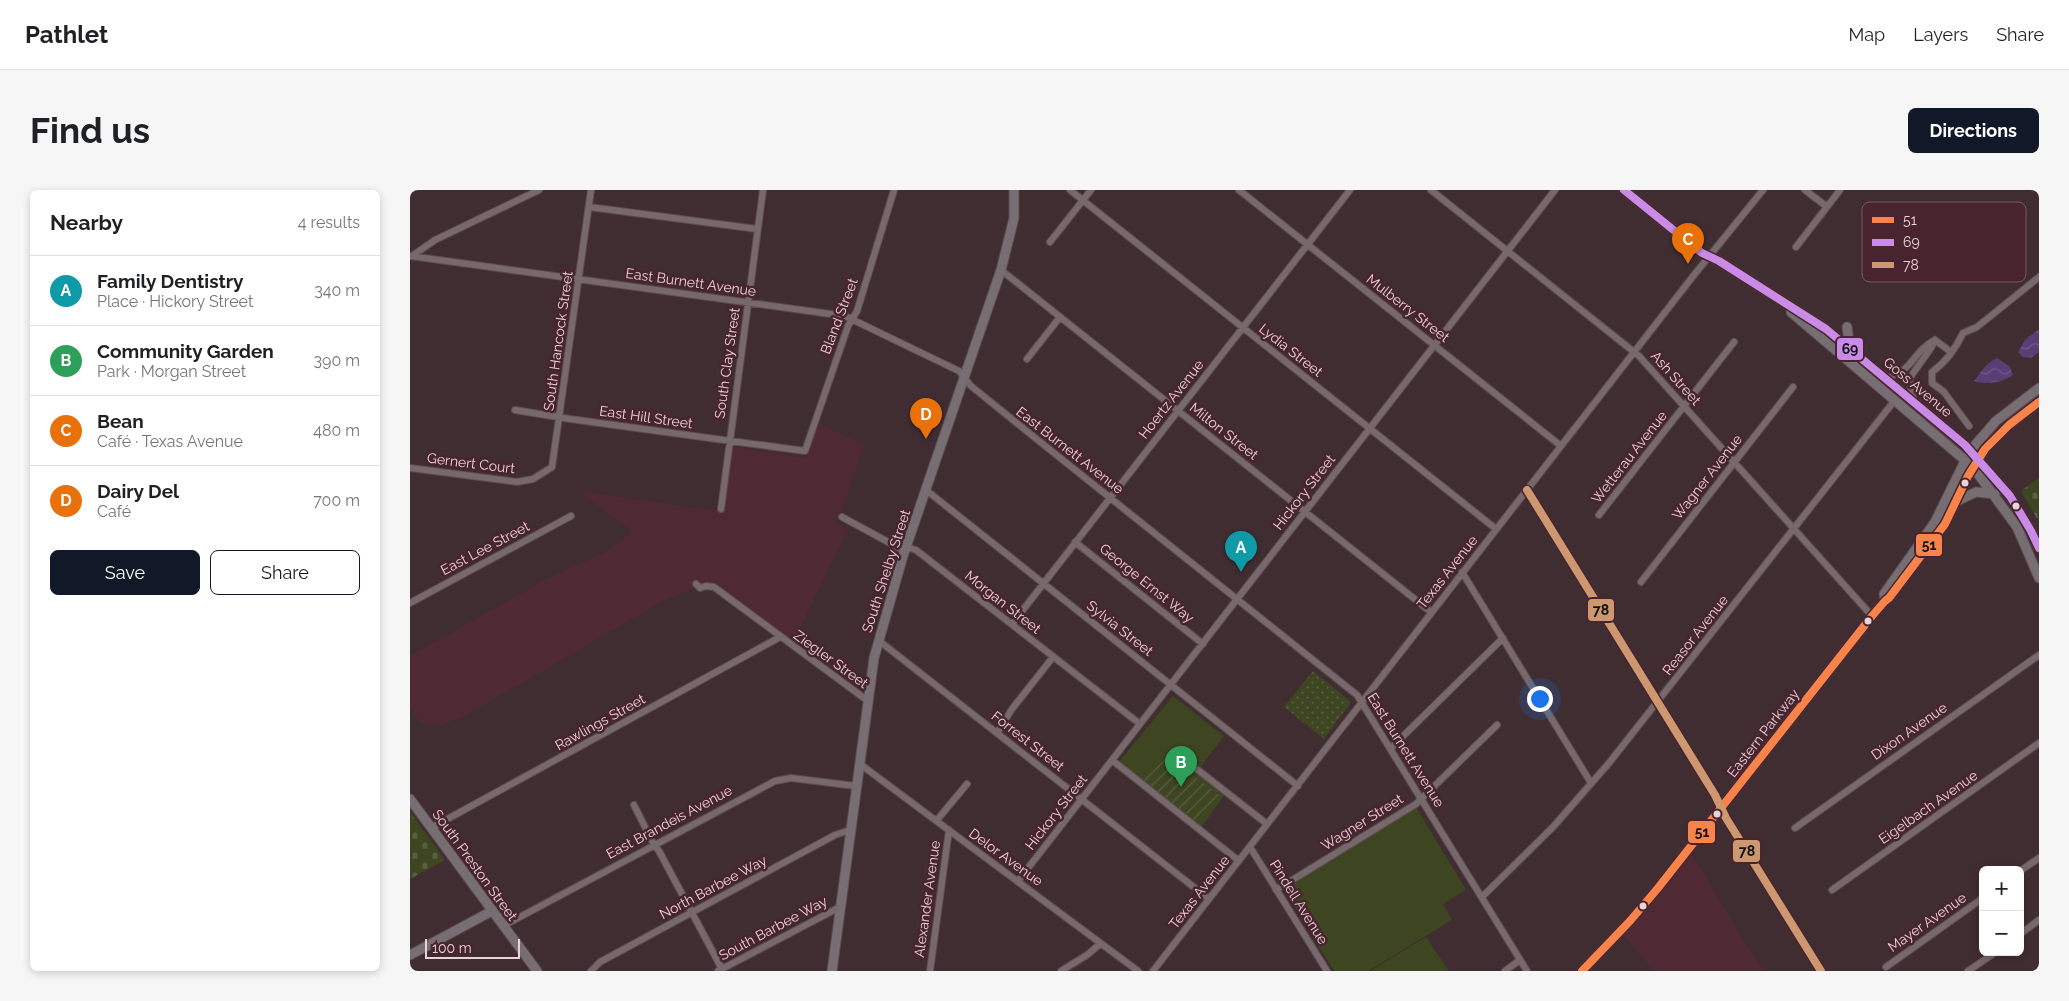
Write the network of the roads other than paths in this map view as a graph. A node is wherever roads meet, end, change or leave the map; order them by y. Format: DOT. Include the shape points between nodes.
graph roads {
  1 [pos="539,190"];
  2 [pos="591,190"];
  3 [pos="763,190"];
  4 [pos="894,190"];
  5 [pos="1014,190"];
  6 [pos="1070,190"];
  7 [pos="1091,190"];
  8 [pos="1239,190"];
  9 [pos="1350,190"];
  10 [pos="1431,190"];
  11 [pos="1555,190"];
  12 [pos="1624,190"];
  13 [pos="1763,190"];
  14 [pos="1805,190"];
  15 [pos="1840,190"];
  16 [pos="1083,201"];
  17 [pos="1826,206"];
  18 [pos="589,207"];
  19 [pos="757,229"];
  20 [pos="1050,242"];
  21 [pos="1307,244"];
  22 [pos="1796,247"];
  23 [pos="1508,251"];
  24 [pos="411,256"];
  25 [pos="1710,256"];
  26 [pos="1001,270"];
  27 [pos="2039,277"];
  28 [pos="579,280"];
  29 [pos="748,303"];
  30 [pos="1787,306"];
  31 [pos="1060,317"];
  32 [pos="852,319"];
  33 [pos="1242,327"];
  34 [pos="1847,327"];
  35 [pos="1935,340"];
  36 [pos="1734,342"];
  37 [pos="1434,345"];
  38 [pos="1850,349"];
  39 [pos="1635,352"];
  40 [pos="1952,352"];
  41 [pos="1027,359"];
  42 [pos="965,378"];
  43 [pos="1886,378"];
  44 [pos="1792,388"];
  45 [pos="2039,388"];
  46 [pos="1895,400"];
  47 [pos="1914,401"];
  48 [pos="2039,402"];
  49 [pos="1684,406"];
  50 [pos="515,410"];
  51 [pos="1178,410"];
  52 [pos="560,417"];
  53 [pos="1969,426"];
  54 [pos="1370,428"];
  55 [pos="728,441"];
  56 [pos="1561,446"];
  57 [pos="1970,450"];
  58 [pos="805,451"];
  59 [pos="1965,460"];
  60 [pos="1734,462"];
  61 [pos="1976,463"];
  62 [pos="410,468"];
  63 [pos="528,481"];
  64 [pos="926,490"];
  65 [pos="1527,490"];
  66 [pos="1995,494"];
  67 [pos="1110,498"];
  68 [pos="1956,501"];
  69 [pos="720,509"];
  70 [pos="1305,511"];
  71 [pos="1599,515"];
  72 [pos="571,516"];
  73 [pos="842,517"];
  74 [pos="1496,529"];
  75 [pos="1794,529"];
  76 [pos="1075,542"];
  77 [pos="906,547"];
  78 [pos="2039,548"];
  79 [pos="1462,572"];
  80 [pos="2039,578"];
  81 [pos="1641,582"];
  82 [pos="1044,583"];
  83 [pos="696,584"];
  84 [pos="1238,599"];
  85 [pos="1884,601"];
  86 [pos="410,603"];
  87 [pos="1431,612"];
  88 [pos="1872,616"];
  89 [pos="1012,624"];
  90 [pos="780,637"];
  91 [pos="1503,638"];
  92 [pos="878,640"];
  93 [pos="1202,644"];
  94 [pos="2039,655"];
  95 [pos="1053,657"];
  96 [pos="1171,684"];
  97 [pos="868,701"];
  98 [pos="1362,702"];
  99 [pos="1658,702"];
  100 [pos="1140,724"];
  101 [pos="1497,725"];
  102 [pos="997,733"];
  103 [pos="2039,743"];
  104 [pos="1390,749"];
  105 [pos="1112,760"];
  106 [pos="860,764"];
  107 [pos="1198,770"];
  108 [pos="1592,783"];
  109 [pos="967,784"];
  110 [pos="856,786"];
  111 [pos="1298,786"];
  112 [pos="1421,798"];
  113 [pos="410,799"];
  114 [pos="1082,800"];
  115 [pos="634,805"];
  116 [pos="1722,807"];
  117 [pos="937,820"];
  118 [pos="1268,824"];
  119 [pos="431,828"];
  120 [pos="1795,828"];
  121 [pos="850,830"];
  122 [pos="949,830"];
  123 [pos="654,845"];
  124 [pos="1250,847"];
  125 [pos="2039,858"];
  126 [pos="1239,860"];
  127 [pos="2024,869"];
  128 [pos="1018,881"];
  129 [pos="1276,890"];
  130 [pos="1832,890"];
  131 [pos="1482,897"];
  132 [pos="1209,899"];
  133 [pos="1979,901"];
  134 [pos="840,907"];
  135 [pos="492,911"];
  136 [pos="692,912"];
  137 [pos="2039,920"];
  138 [pos="503,926"];
  139 [pos="2024,931"];
  140 [pos="1100,944"];
  141 [pos="410,955"];
  142 [pos="1990,956"];
  143 [pos="1520,960"];
  144 [pos="1886,967"];
  145 [pos="720,970"];
  146 [pos="537,971"];
  147 [pos="591,971"];
  148 [pos="832,971"];
  149 [pos="930,971"];
  150 [pos="1061,971"];
  151 [pos="1138,971"];
  152 [pos="1153,971"];
  153 [pos="1327,971"];
  154 [pos="1505,971"];
  155 [pos="1527,971"];
  156 [pos="1582,971"];
  157 [pos="1821,971"];
  158 [pos="1968,971"];
  1 -- 24 [label="street" via="436,240"];
  2 -- 18 [label="street, South Hancock Street"];
  3 -- 19 [label="street, South Clay Street"];
  4 -- 32 [label="street, Bland Street"];
  5 -- 26 [label="main road, South Shelby Street" via="1014,218"];
  6 -- 16 [label="street, Lydia Street"];
  7 -- 16 [label="street"];
  8 -- 21 [label="street, Mulberry Street"];
  9 -- 21 [label="street, Hoertz Avenue"];
  10 -- 23 [label="street, Ash Street"];
  11 -- 23 [label="street, Hickory Street"];
  12 -- 25 [label="main road, Goss Avenue"];
  13 -- 25 [label="street, Texas Avenue"];
  14 -- 17 [label="street"];
  15 -- 17 [label="street"];
  16 -- 20 [label="street"];
  16 -- 33 [label="street, Lydia Street"];
  17 -- 22 [label="street"];
  18 -- 19 [label="street"];
  18 -- 28 [label="street, South Hancock Street"];
  19 -- 29 [label="street, South Clay Street"];
  21 -- 33 [label="street, Hoertz Avenue"];
  21 -- 37 [label="street, Mulberry Street"];
  23 -- 37 [label="street, Hickory Street"];
  23 -- 39 [label="street, Ash Street"];
  24 -- 28 [label="street, East Burnett Avenue"];
  25 -- 30 [label="main road, Goss Avenue"];
  25 -- 39 [label="street, Texas Avenue"];
  26 -- 31 [label="street, Milton Street"];
  26 -- 42 [label="main road, South Shelby Street"];
  27 -- 40 [label="street" via="1977,327 1963,333"];
  28 -- 29 [label="street, East Burnett Avenue"];
  28 -- 52 [label="street, South Hancock Street"];
  29 -- 32 [label="street, East Burnett Avenue"];
  29 -- 55 [label="street, South Clay Street"];
  30 -- 38 [label="main road, Goss Avenue" via="1821,326"];
  30 -- 46 [label="main road, Goss Avenue"];
  31 -- 41 [label="street"];
  31 -- 51 [label="street, Milton Street"];
  32 -- 42 [label="street, East Burnett Avenue" via="959,371"];
  32 -- 58 [label="street, Bland Street"];
  33 -- 51 [label="street, Hoertz Avenue"];
  33 -- 54 [label="street, Lydia Street"];
  34 -- 38 [label="main road"];
  35 -- 40 [label="street"];
  35 -- 43 [label="street" via="1924,345 1906,370"];
  35 -- 47 [label="street" via="1910,379"];
  36 -- 49 [label="street, Wetterau Avenue"];
  37 -- 54 [label="street, Hickory Street"];
  37 -- 56 [label="street, Mulberry Street"];
  38 -- 43 [label="main road, Goss Avenue"];
  39 -- 49 [label="street, Ash Street"];
  39 -- 56 [label="street, Texas Avenue"];
  40 -- 53 [label="street" via="1932,372 1931,379"];
  42 -- 64 [label="main road, South Shelby Street"];
  42 -- 67 [label="street, East Burnett Avenue"];
  43 -- 47 [label="main road, Goss Avenue"];
  44 -- 60 [label="street, Wagner Avenue"];
  45 -- 57 [label="main road, Eastern Parkway" via="1996,421"];
  46 -- 59 [label="main road, Goss Avenue"];
  46 -- 75 [label="street, Reasor Avenue"];
  47 -- 57 [label="main road, Goss Avenue"];
  48 -- 61 [label="main road, Eastern Parkway" via="1988,445"];
  49 -- 60 [label="street, Ash Street"];
  49 -- 71 [label="street, Wetterau Avenue"];
  50 -- 52 [label="street, East Hill Street"];
  51 -- 67 [label="street, Hoertz Avenue"];
  51 -- 70 [label="street, Milton Street"];
  52 -- 55 [label="street, East Hill Street"];
  52 -- 63 [label="street, South Hancock Street" via="552,467"];
  54 -- 70 [label="street, Hickory Street"];
  54 -- 74 [label="street, Lydia Street"];
  55 -- 58 [label="street, East Hill Street"];
  55 -- 69 [label="street, South Clay Street"];
  56 -- 65 [label="street, Texas Avenue"];
  57 -- 59 [label="main road, Eastern Parkway"];
  57 -- 61 [label="main road, Goss Avenue"];
  59 -- 61 [label="main road, Goss Avenue"];
  59 -- 85 [label="main road, Eastern Parkway" via="1943,508 1884,594"];
  60 -- 75 [label="street, Ash Street"];
  60 -- 81 [label="street, Wagner Avenue"];
  61 -- 66 [label="main road"];
  61 -- 68 [label="main road, Eastern Parkway"];
  61 -- 78 [label="main road" via="2015,504"];
  62 -- 63 [label="street, Gernert Court"];
  64 -- 77 [label="main road, South Shelby Street"];
  64 -- 82 [label="street, Sylvia Street"];
  65 -- 74 [label="street, Texas Avenue"];
  65 -- 99 [label="street"];
  66 -- 68 [label="main road" via="1976,492"];
  66 -- 80 [label="main road" via="2017,528"];
  67 -- 76 [label="street, Hoertz Avenue"];
  67 -- 84 [label="street, East Burnett Avenue"];
  68 -- 85 [label="main road, Eastern Parkway" via="1940,530"];
  70 -- 84 [label="street, Hickory Street"];
  70 -- 87 [label="street, Milton Street"];
  72 -- 86 [label="street, East Lee Street"];
  73 -- 77 [label="street, Morgan Street" via="901,549"];
  74 -- 79 [label="street, Texas Avenue"];
  75 -- 88 [label="street, Ash Street"];
  75 -- 99 [label="street, Reasor Avenue"];
  76 -- 82 [label="street, Hoertz Avenue"];
  76 -- 93 [label="street, George Ernst Way"];
  77 -- 89 [label="street, Morgan Street" via="916,550"];
  77 -- 92 [label="main road, South Shelby Street"];
  79 -- 87 [label="street, Texas Avenue"];
  79 -- 91 [label="street"];
  82 -- 89 [label="street, Hoertz Avenue"];
  82 -- 96 [label="street, Sylvia Street"];
  83 -- 90 [label="street" via="700,588 714,587"];
  84 -- 93 [label="street, Hickory Street"];
  84 -- 98 [label="street, East Burnett Avenue" via="1358,695"];
  85 -- 88 [label="main road, Eastern Parkway"];
  87 -- 98 [label="street, Texas Avenue"];
  88 -- 116 [label="main road, Eastern Parkway"];
  89 -- 95 [label="street, Morgan Street"];
  90 -- 97 [label="street, Ziegler Street"];
  90 -- 119 [label="street, Rawlings Street"];
  91 -- 104 [label="street"];
  91 -- 108 [label="street"];
  92 -- 97 [label="main road, South Shelby Street"];
  92 -- 102 [label="street, Forrest Street"];
  93 -- 96 [label="street, Hickory Street"];
  94 -- 120 [label="street, Dixon Avenue"];
  95 -- 100 [label="street, Morgan Street"];
  95 -- 102 [label="street"];
  96 -- 100 [label="street, Hickory Street"];
  96 -- 111 [label="street, Sylvia Street"];
  97 -- 106 [label="main road, South Shelby Street"];
  98 -- 104 [label="street, East Burnett Avenue"];
  98 -- 111 [label="street, Texas Avenue"];
  99 -- 108 [label="street, Reasor Avenue"];
  99 -- 116 [label="street"];
  100 -- 105 [label="street, Hickory Street"];
  101 -- 112 [label="street, Wagner Street"];
  102 -- 114 [label="street, Forrest Street"];
  103 -- 130 [label="street, Eigelbach Avenue"];
  104 -- 112 [label="street, East Burnett Avenue"];
  105 -- 114 [label="street, Hickory Street"];
  105 -- 126 [label="street"];
  106 -- 110 [label="main road, South Shelby Street"];
  106 -- 117 [label="street, Delor Avenue"];
  107 -- 118 [label="street"];
  108 -- 131 [label="street, Reasor Avenue"];
  109 -- 117 [label="street"];
  110 -- 121 [label="main road, South Shelby Street"];
  110 -- 123 [label="street, East Brandeis Avenue" via="791,778 775,781"];
  111 -- 118 [label="street, Texas Avenue"];
  112 -- 129 [label="street, Wagner Street"];
  112 -- 131 [label="street, East Burnett Avenue"];
  113 -- 119 [label="main road, South Preston Street"];
  114 -- 128 [label="street, Hickory Street"];
  114 -- 132 [label="street, Forrest Street"];
  115 -- 123 [label="street"];
  116 -- 156 [label="main road, Eastern Parkway" via="1630,921"];
  116 -- 157 [label="street"];
  117 -- 122 [label="street, Delor Avenue"];
  118 -- 124 [label="street, Texas Avenue"];
  119 -- 135 [label="main road, South Preston Street"];
  121 -- 134 [label="main road, South Shelby Street"];
  121 -- 136 [label="street, North Barbee Way"];
  122 -- 128 [label="street, Delor Avenue"];
  122 -- 149 [label="street, Alexander Avenue"];
  123 -- 136 [label="street"];
  123 -- 138 [label="street, East Brandeis Avenue"];
  124 -- 126 [label="street, Texas Avenue"];
  124 -- 129 [label="street, Pindell Avenue"];
  125 -- 127 [label="street"];
  126 -- 132 [label="street, Texas Avenue"];
  128 -- 140 [label="street, Delor Avenue"];
  129 -- 153 [label="street, Pindell Avenue"];
  131 -- 143 [label="street, East Burnett Avenue"];
  132 -- 152 [label="street, Texas Avenue"];
  133 -- 144 [label="street, Mayer Avenue"];
  134 -- 145 [label="street, South Barbee Way"];
  134 -- 148 [label="main road, South Shelby Street"];
  135 -- 138 [label="main road, South Preston Street"];
  135 -- 141 [label="main road"];
  136 -- 145 [label="street"];
  136 -- 147 [label="street, North Barbee Way" via="600,962"];
  137 -- 139 [label="street"];
  138 -- 146 [label="main road, South Preston Street"];
  140 -- 150 [label="street"];
  140 -- 151 [label="street, Delor Avenue"];
  142 -- 158 [label="street"];
  143 -- 154 [label="street"];
  143 -- 155 [label="street, East Burnett Avenue"];
}
